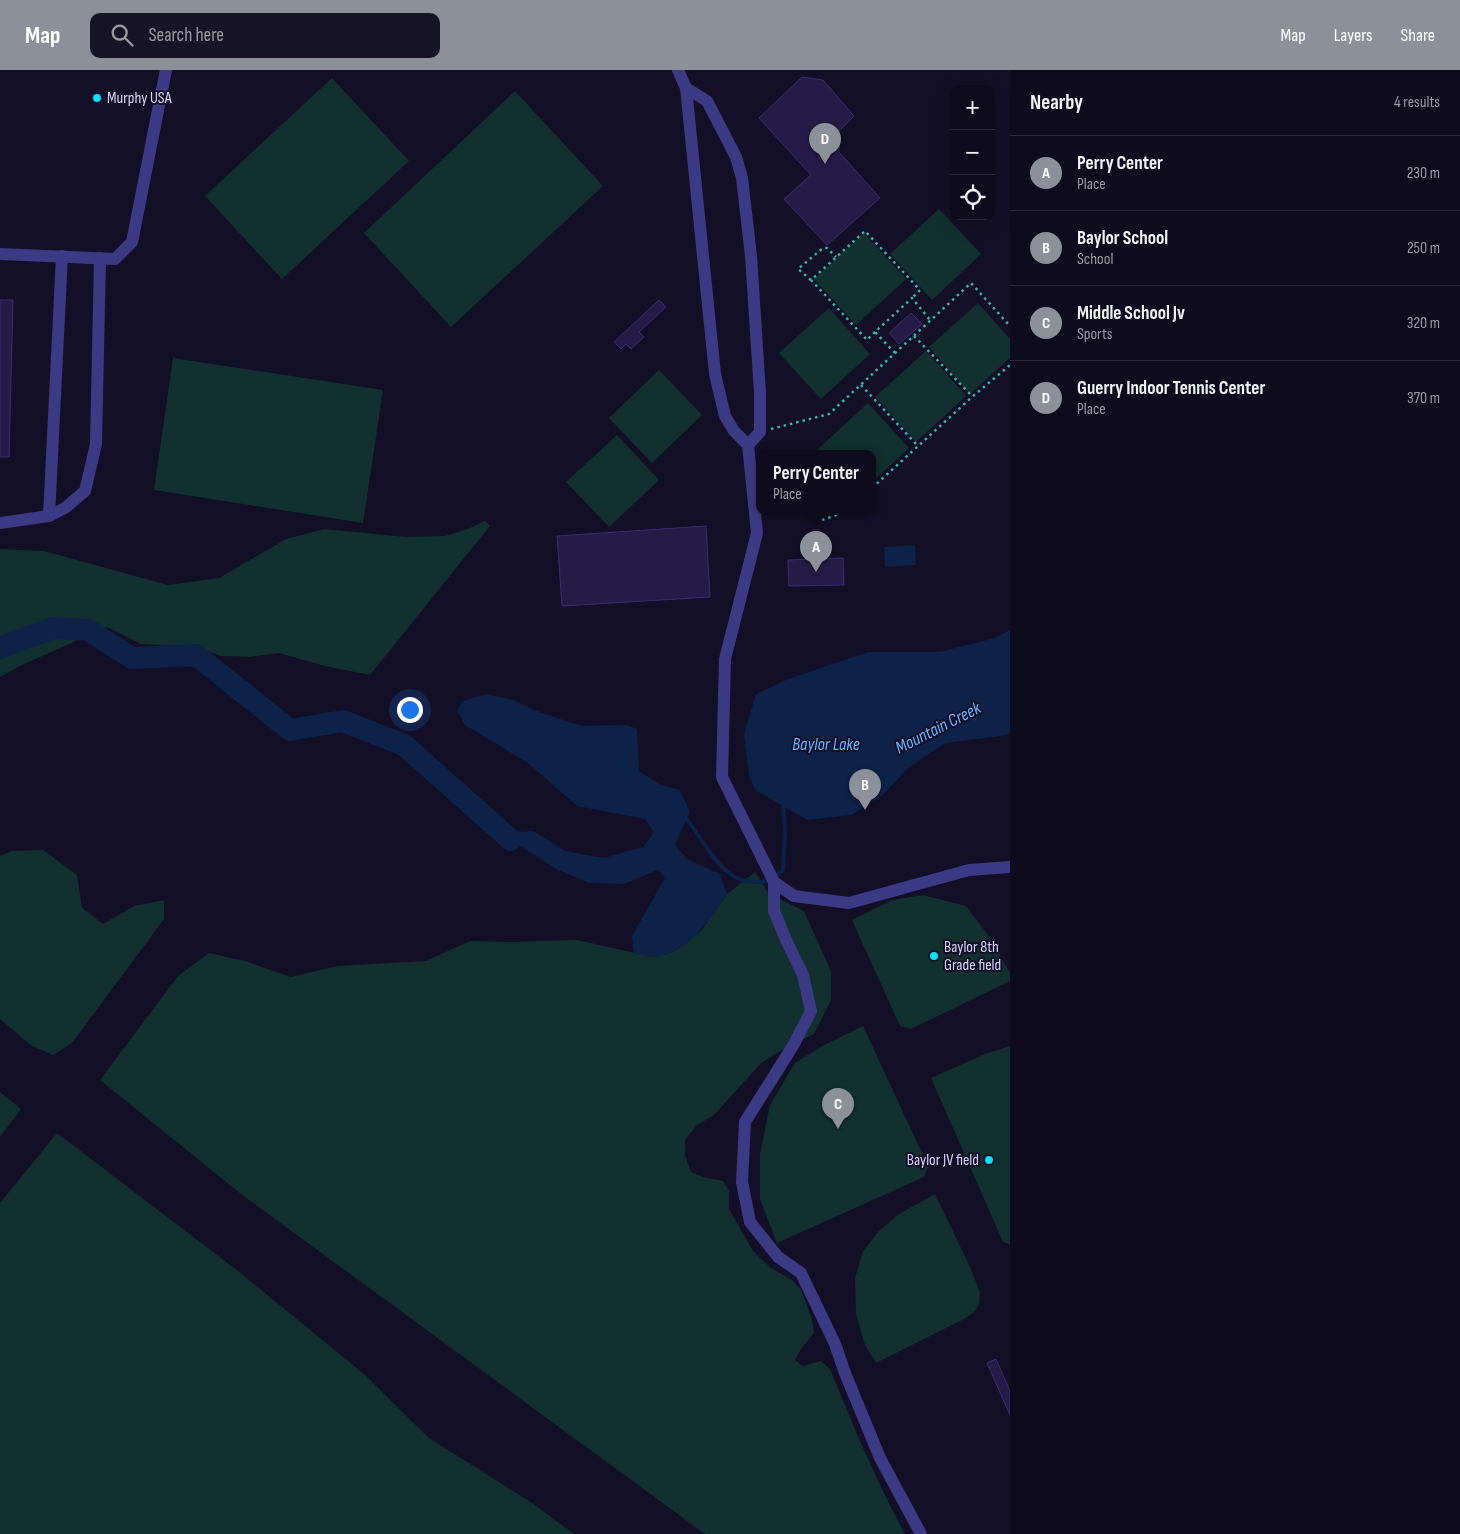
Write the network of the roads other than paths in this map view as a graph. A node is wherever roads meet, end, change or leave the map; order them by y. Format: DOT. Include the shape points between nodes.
graph roads {
  1 [pos="166,70"];
  2 [pos="678,70"];
  3 [pos="686,88"];
  4 [pos="0,254"];
  5 [pos="62,256"];
  6 [pos="100,258"];
  7 [pos="748,445"];
  8 [pos="49,516"];
  9 [pos="0,524"];
  10 [pos="1010,867"];
  11 [pos="774,882"];
  12 [pos="921,1534"];
  1 -- 6 [label="lane" via="132,242 115,259"];
  2 -- 3 [label="lane"];
  3 -- 7 [label="lane" via="715,374 725,416"];
  3 -- 7 [label="lane" via="707,101 736,157 742,178 760,393 760,432"];
  4 -- 5 [label="lane"];
  5 -- 6 [label="lane"];
  5 -- 8 [label="lane"];
  6 -- 8 [label="lane" via="96,444 85,491 65,508"];
  7 -- 11 [label="lane" via="757,532 725,659 722,777"];
  8 -- 9 [label="lane"];
  10 -- 11 [label="lane" via="969,870 849,903 794,896"];
  11 -- 12 [label="lane" via="774,910 803,975 811,1011 745,1122 742,1182 750,1222 778,1257 801,1273 835,1344 880,1458"];
}
